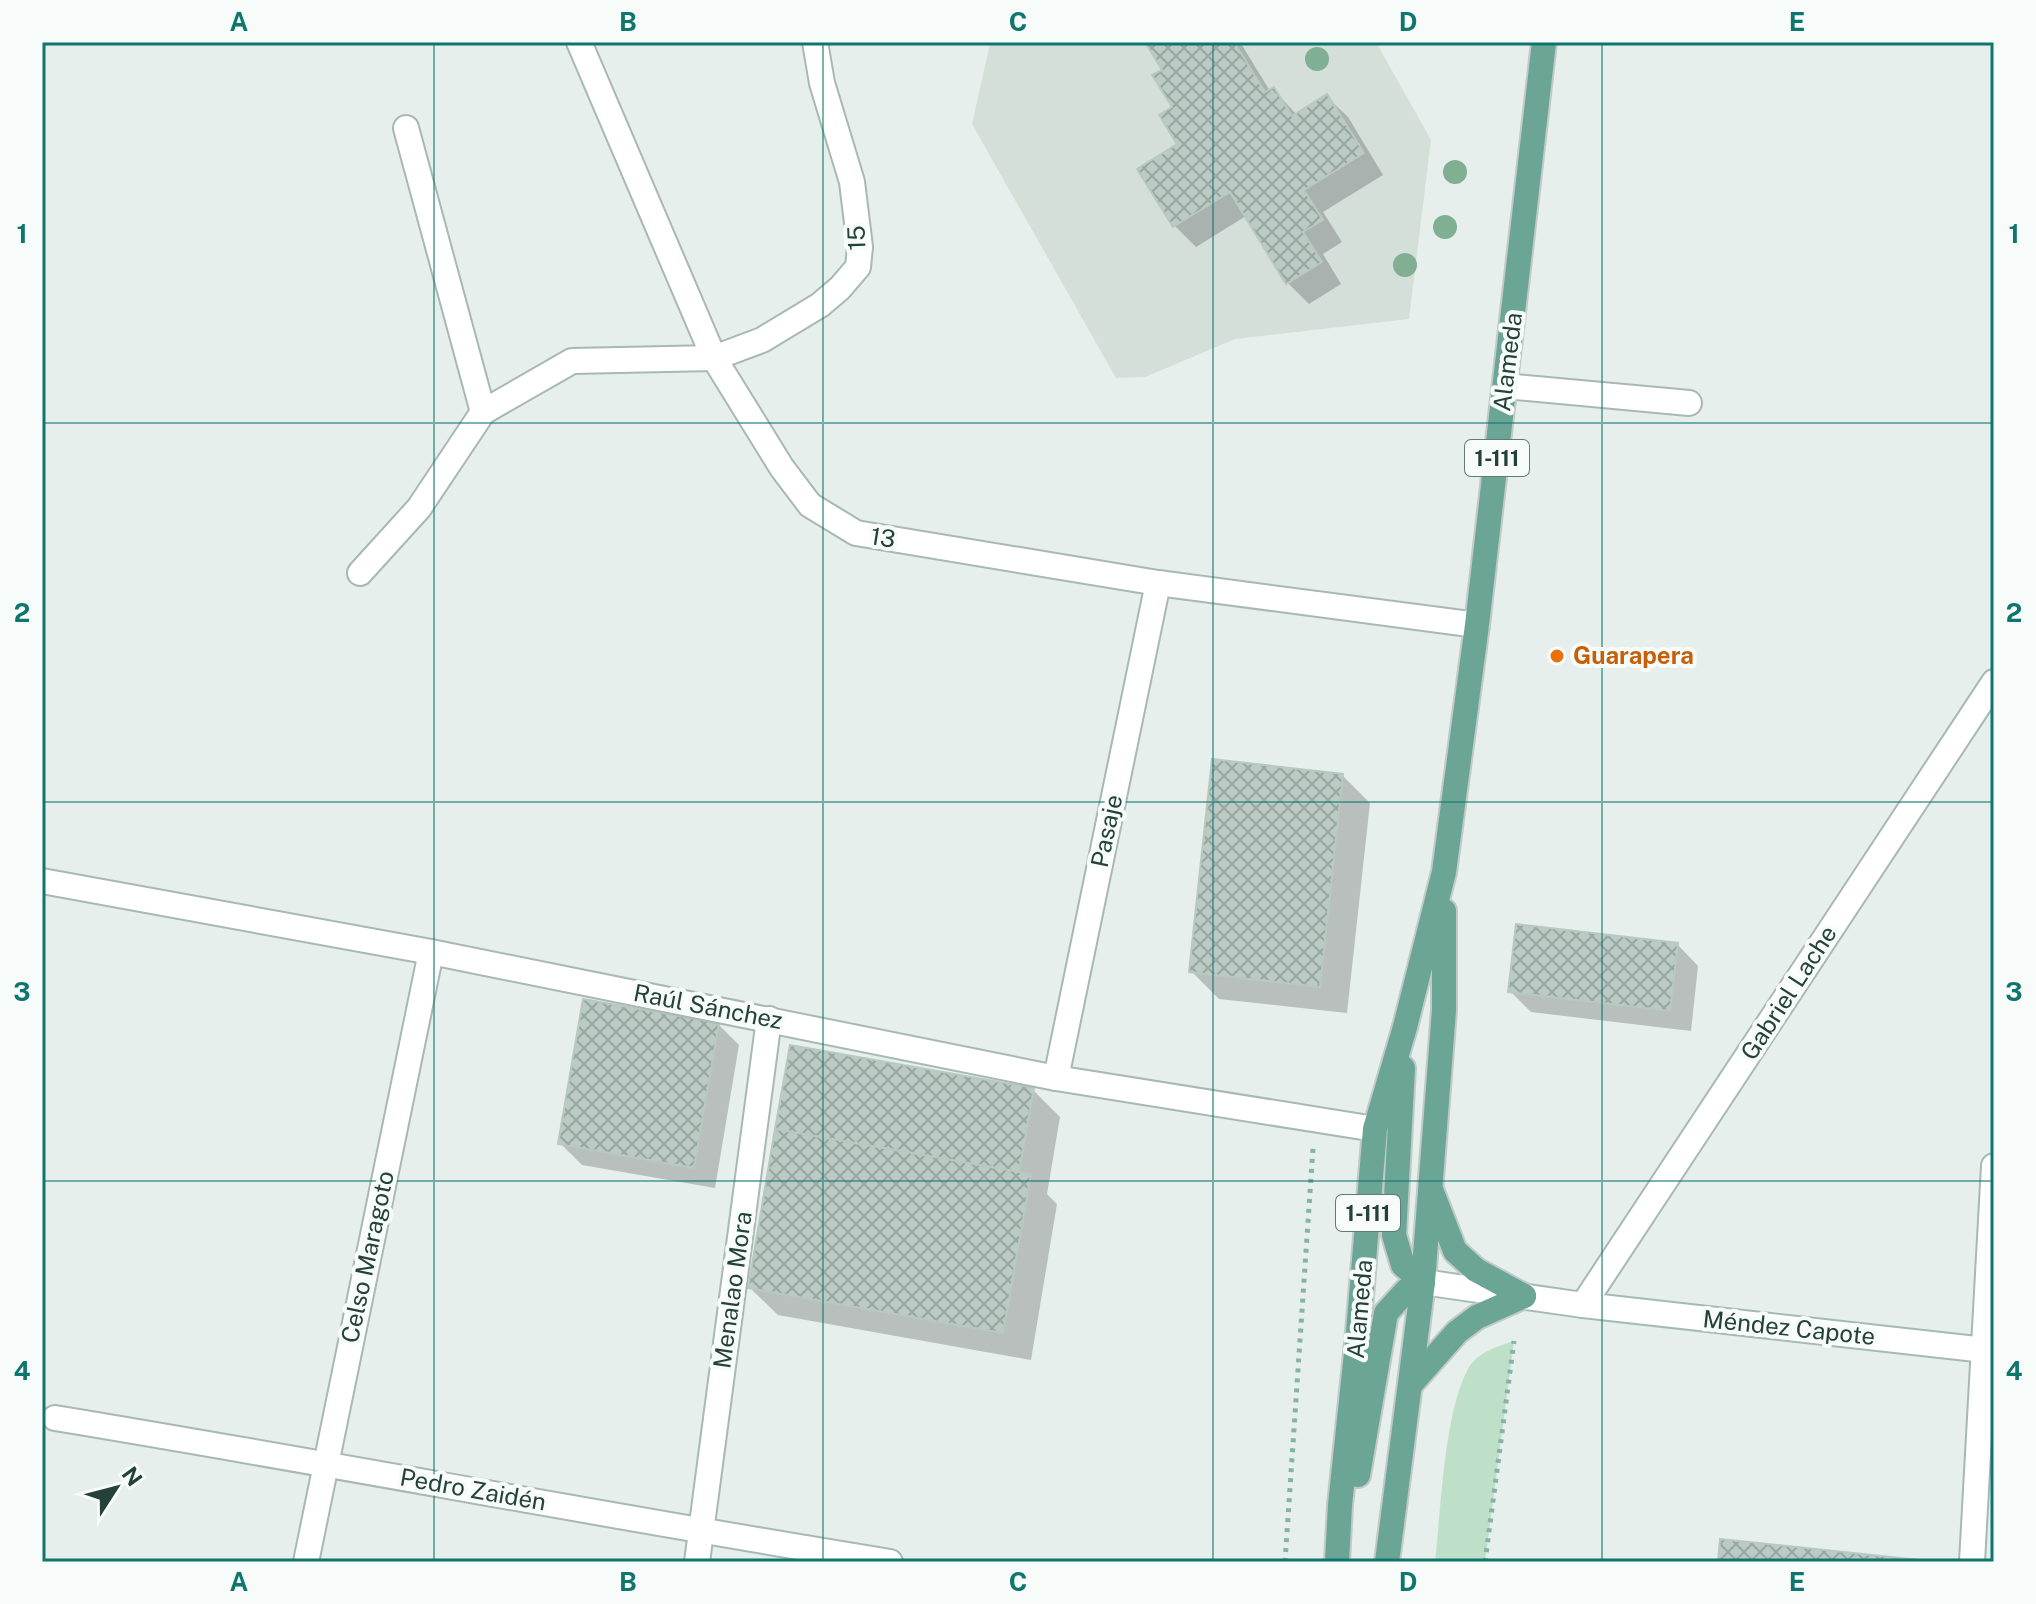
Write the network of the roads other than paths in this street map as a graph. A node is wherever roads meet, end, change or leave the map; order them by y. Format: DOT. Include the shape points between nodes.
graph roads {
  1 [pos="579,42"];
  2 [pos="815,42"];
  3 [pos="1544,42"];
  4 [pos="406,128"];
  5 [pos="714,358"];
  6 [pos="1505,386"];
  7 [pos="1689,403"];
  8 [pos="483,412"];
  9 [pos="360,573"];
  10 [pos="1158,583"];
  11 [pos="1477,625"];
  12 [pos="1994,682"];
  13 [pos="1444,872"];
  14 [pos="42,881"];
  15 [pos="431,952"];
  16 [pos="769,1019"];
  17 [pos="1405,1027"];
  18 [pos="1056,1078"];
  19 [pos="1375,1129"];
  20 [pos="1994,1166"];
  21 [pos="1429,1186"];
  22 [pos="1423,1282"];
  23 [pos="1524,1296"];
  24 [pos="1583,1305"];
  25 [pos="1990,1350"];
  26 [pos="1411,1385"];
  27 [pos="55,1418"];
  28 [pos="325,1463"];
  29 [pos="701,1531"];
  30 [pos="306,1562"];
  31 [pos="697,1562"];
  32 [pos="890,1562"];
  33 [pos="1340,1562"];
  34 [pos="1387,1562"];
  35 [pos="1972,1562"];
  1 -- 5 [label="street, 13"];
  2 -- 5 [label="street, 15" via="852,182 858,267 820,305 762,340"];
  3 -- 6 [label="main road, Alameda / 1-111"];
  4 -- 8 [label="street"];
  5 -- 8 [label="street, 15" via="572,361"];
  5 -- 10 [label="street, 13" via="810,505 856,533"];
  6 -- 7 [label="street"];
  6 -- 11 [label="main road, Alameda / 1-111"];
  8 -- 9 [label="street" via="419,508"];
  10 -- 11 [label="street, 13"];
  10 -- 18 [label="street, Pasaje"];
  11 -- 13 [label="main road, Alameda / 1-111"];
  12 -- 24 [label="street, Gabriel Lache"];
  13 -- 17 [label="main road, Alameda / 1-111"];
  13 -- 21 [label="main road, Alameda / 1-111" via="1444,1010"];
  14 -- 15 [label="street, Raúl Sánchez"];
  15 -- 16 [label="street, Raúl Sánchez"];
  15 -- 28 [label="street, Celso Maragoto"];
  16 -- 18 [label="street, Raúl Sánchez"];
  16 -- 29 [label="street, Menalao Mora"];
  17 -- 19 [label="main road, Alameda / 1-111"];
  17 -- 22 [label="main road" via="1394,1235 1403,1265"];
  18 -- 19 [label="street, Raúl Sánchez"];
  19 -- 33 [label="main road, Alameda / 1-111" via="1340,1505"];
  20 -- 25 [label="street"];
  21 -- 22 [label="main road, Alameda / 1-111"];
  21 -- 23 [label="main road" via="1455,1251 1476,1270"];
  22 -- 23 [label="street, Méndez Capote"];
  22 -- 26 [label="main road, Alameda / 1-111"];
  22 -- 33 [label="main road" via="1407,1290 1386,1313"];
  23 -- 24 [label="street, Méndez Capote"];
  23 -- 26 [label="main road" via="1457,1332"];
  24 -- 25 [label="street, Méndez Capote"];
  25 -- 35 [label="street"];
  26 -- 34 [label="main road, Alameda / 1-111"];
  27 -- 28 [label="street, Pedro Zaidén"];
  28 -- 29 [label="street, Pedro Zaidén"];
  28 -- 30 [label="street, Celso Maragoto"];
  29 -- 31 [label="street, Menalao Mora"];
  29 -- 32 [label="street, Pedro Zaidén"];
}
